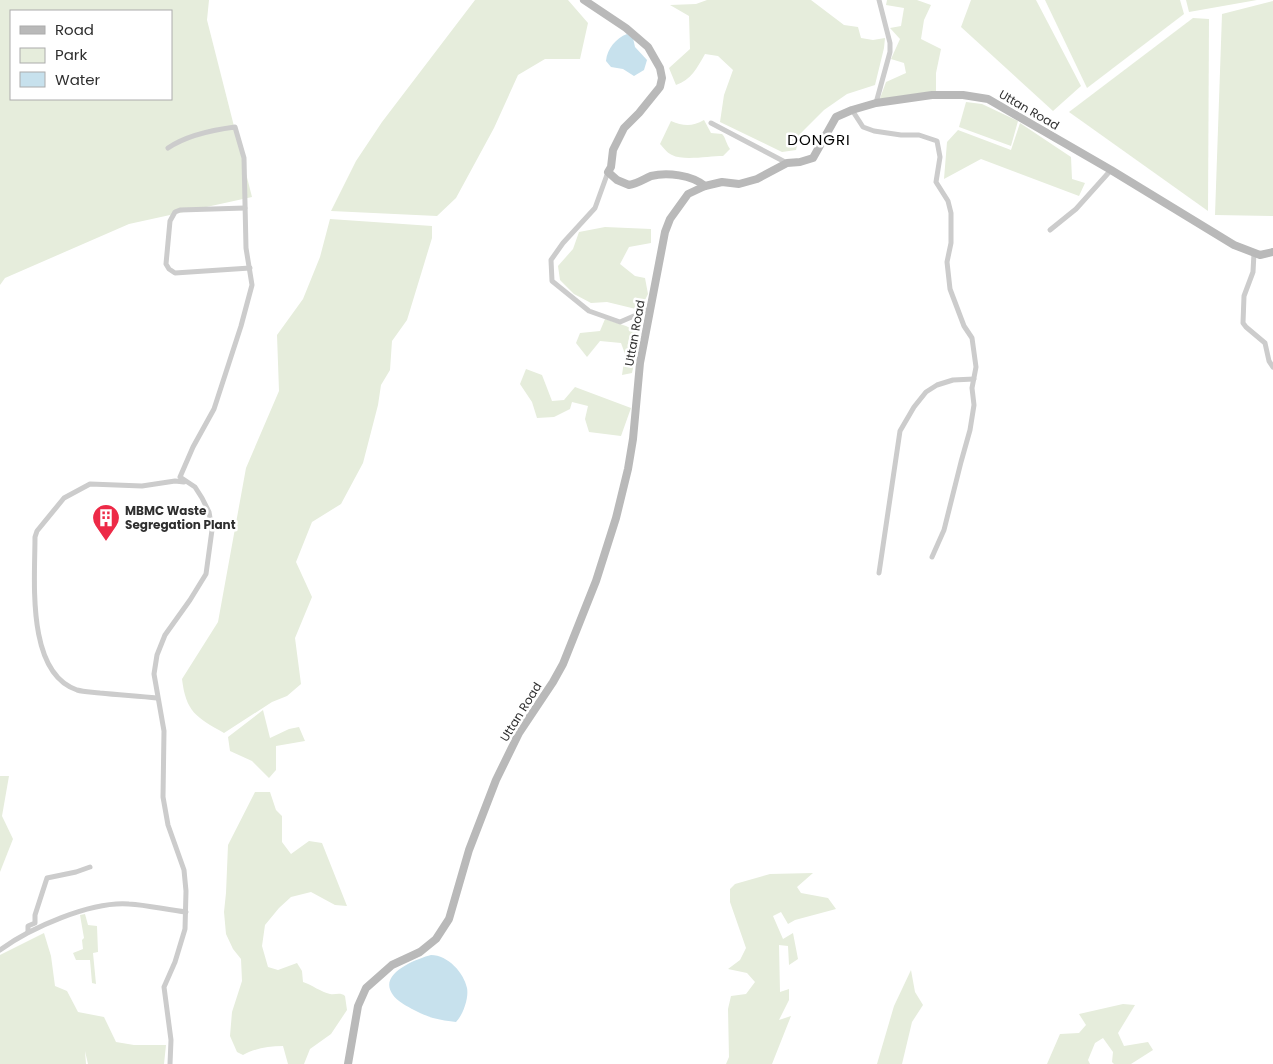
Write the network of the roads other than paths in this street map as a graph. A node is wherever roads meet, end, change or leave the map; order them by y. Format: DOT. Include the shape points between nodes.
graph roads {
  1 [pos="584,0"];
  2 [pos="879,0"];
  3 [pos="876,103"];
  4 [pos="852,110"];
  5 [pos="710,123"];
  6 [pos="168,148"];
  7 [pos="787,163"];
  8 [pos="1112,170"];
  9 [pos="608,172"];
  10 [pos="705,186"];
  11 [pos="246,208"];
  12 [pos="1050,230"];
  13 [pos="1273,252"];
  14 [pos="1254,253"];
  15 [pos="250,268"];
  16 [pos="650,309"];
  17 [pos="1273,367"];
  18 [pos="974,379"];
  19 [pos="189,485"];
  20 [pos="932,557"];
  21 [pos="879,573"];
  22 [pos="157,698"];
  23 [pos="90,867"];
  24 [pos="186,912"];
  25 [pos="28,932"];
  26 [pos="0,950"];
  27 [pos="170,1064"];
  28 [pos="348,1064"];
  1 -- 9 [label="main road" via="648,47 662,78 655,94 624,128 613,150"];
  2 -- 3 [label="street" via="890,52"];
  3 -- 4 [label="main road, Uttan Road"];
  3 -- 8 [label="main road, Uttan Road" via="932,95 963,95 988,100"];
  4 -- 7 [label="main road, Uttan Road" via="836,117 813,158"];
  4 -- 18 [label="street" via="863,127 901,135 919,135 937,141 940,157 936,182 948,201 951,213 947,262 950,289 972,338 976,367"];
  5 -- 7 [label="street"];
  6 -- 11 [label="street" via="176,142 235,126 244,158"];
  7 -- 10 [label="main road, Uttan Road" via="757,179 739,184 722,182"];
  8 -- 12 [label="street" via="1076,210"];
  8 -- 14 [label="main road, Uttan Road" via="1234,245"];
  9 -- 10 [label="main road" via="629,185 664,175 693,178"];
  9 -- 16 [label="street" via="595,208 552,260 552,281 589,311 620,322"];
  10 -- 16 [label="main road, Uttan Road" via="688,194 670,220"];
  11 -- 15 [label="street" via="246,248"];
  11 -- 15 [label="street" via="176,212 170,221 166,264 175,272"];
  13 -- 14 [label="main road, Uttan Road"];
  14 -- 17 [label="street" via="1243,323 1265,343"];
  15 -- 19 [label="street" via="252,285 249,298 214,409 180,477"];
  16 -- 28 [label="main road, Uttan Road" via="640,363 633,439 616,518 571,646 553,682 519,733 496,780 468,850 449,918 436,939 420,952 392,965 366,988 358,1006"];
  18 -- 20 [label="street" via="970,430 944,530"];
  18 -- 21 [label="street" via="953,380 926,392 900,431"];
  19 -- 22 [label="street" via="195,488 209,512 212,530 210,555 206,574 165,635 157,655 154,674"];
  19 -- 22 [label="street" via="175,481 142,486 90,484 64,498 35,537 37,626 53,671 64,684 79,690"];
  22 -- 24 [label="street" via="164,731 163,797 168,825 184,870"];
  23 -- 25 [label="street" via="47,878 35,923 28,926"];
  24 -- 25 [label="street" via="112,904 93,907"];
  24 -- 27 [label="street" via="183,936 164,987 171,1040"];
  25 -- 26 [label="street"];
}
